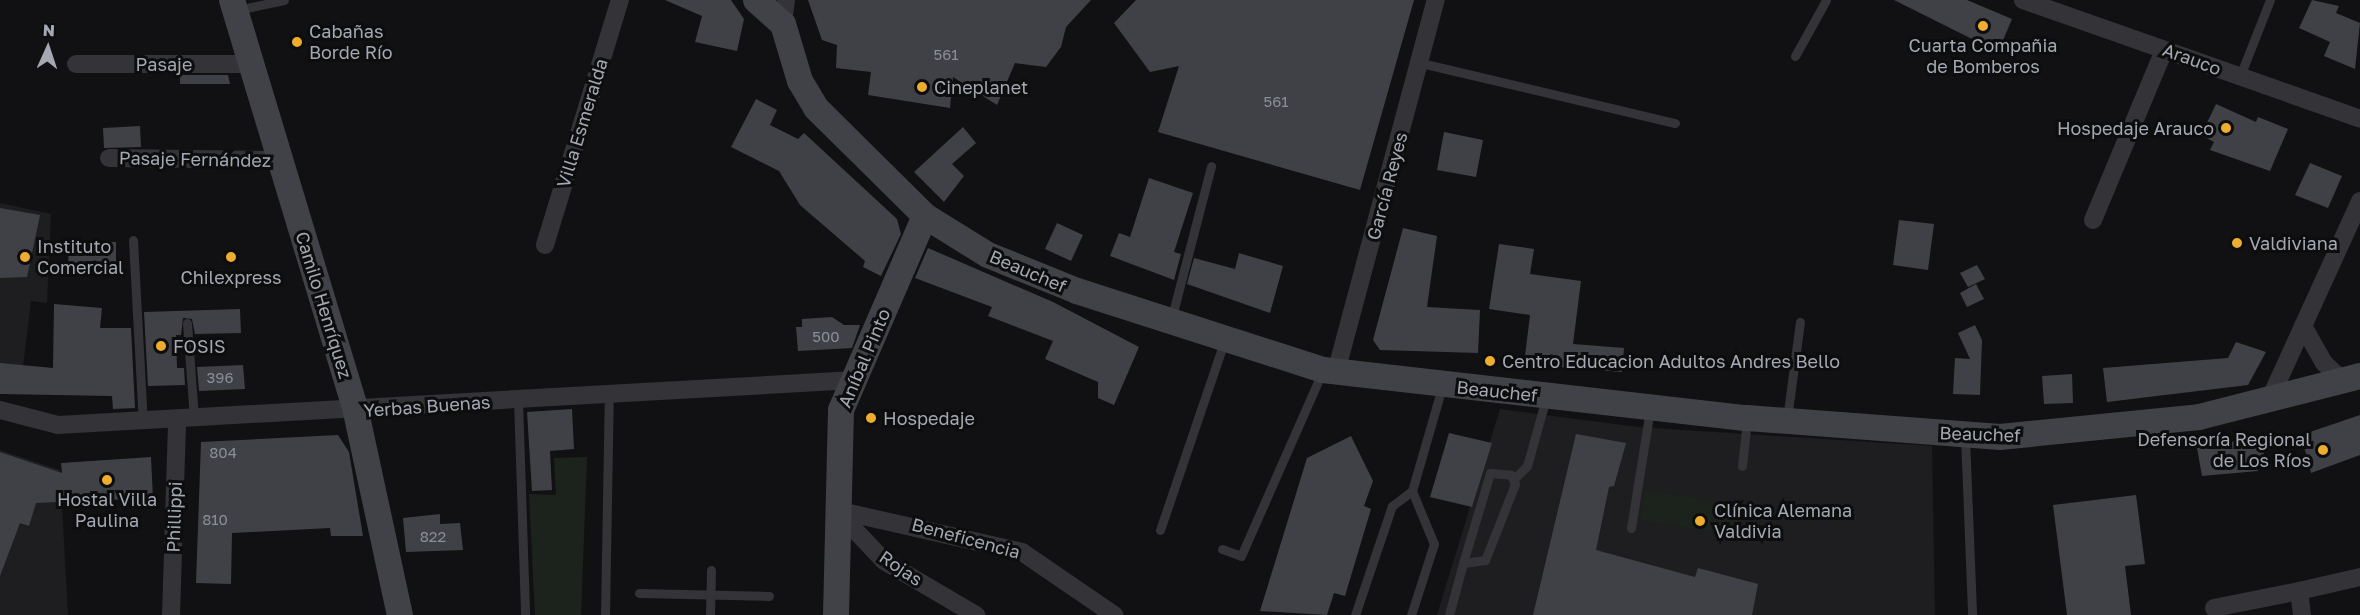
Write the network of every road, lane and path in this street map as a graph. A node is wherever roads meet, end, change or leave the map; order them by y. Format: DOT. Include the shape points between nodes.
graph roads {
  1 [pos="284,0"];
  2 [pos="620,0"];
  3 [pos="756,0"];
  4 [pos="1436,0"];
  5 [pos="1826,0"];
  6 [pos="2270,0"];
  7 [pos="2032,1"];
  8 [pos="233,5"];
  9 [pos="784,12"];
  10 [pos="2164,50"];
  11 [pos="1795,56"];
  12 [pos="1421,63"];
  13 [pos="76,64"];
  14 [pos="252,64"];
  15 [pos="2240,76"];
  16 [pos="2360,119"];
  17 [pos="1674,123"];
  18 [pos="109,158"];
  19 [pos="280,160"];
  20 [pos="1211,166"];
  21 [pos="2360,201"];
  22 [pos="925,216"];
  23 [pos="2093,220"];
  24 [pos="133,240"];
  25 [pos="545,245"];
  26 [pos="1171,320"];
  27 [pos="1800,322"];
  28 [pos="187,323"];
  29 [pos="2303,326"];
  30 [pos="1225,339"];
  31 [pos="1329,371"];
  32 [pos="2351,378"];
  33 [pos="855,380"];
  34 [pos="1443,385"];
  35 [pos="609,393"];
  36 [pos="1546,396"];
  37 [pos="518,400"];
  38 [pos="2268,403"];
  39 [pos="1651,408"];
  40 [pos="0,410"];
  41 [pos="356,412"];
  42 [pos="1747,418"];
  43 [pos="185,419"];
  44 [pos="143,422"];
  45 [pos="1787,422"];
  46 [pos="1965,435"];
  47 [pos="1742,466"];
  48 [pos="1515,478"];
  49 [pos="1412,491"];
  50 [pos="836,510"];
  51 [pos="1631,528"];
  52 [pos="1160,530"];
  53 [pos="1222,549"];
  54 [pos="1463,563"];
  55 [pos="711,570"];
  56 [pos="2360,577"];
  57 [pos="2299,591"];
  58 [pos="639,593"];
  59 [pos="710,594"];
  60 [pos="769,596"];
  61 [pos="2214,608"];
  62 [pos="171,615"];
  63 [pos="400,615"];
  64 [pos="525,615"];
  65 [pos="605,615"];
  66 [pos="710,615"];
  67 [pos="837,615"];
  68 [pos="976,615"];
  69 [pos="1114,615"];
  70 [pos="1355,615"];
  71 [pos="1411,615"];
  72 [pos="1449,615"];
  73 [pos="1972,615"];
  74 [pos="2302,615"];
  1 -- 8 [label="lane"];
  2 -- 25 [label="street, Villa Esmeralda"];
  3 -- 9 [label="main road"];
  4 -- 12 [label="street, García Reyes"];
  5 -- 11 [label="lane"];
  6 -- 15 [label="lane"];
  7 -- 10 [label="street, Arauco"];
  8 -- 14 [label="main road, Camilo Henríquez"];
  9 -- 22 [label="main road, Beauchef" via="800,81 816,108"];
  10 -- 15 [label="street, Arauco"];
  10 -- 23 [label="street"];
  12 -- 17 [label="lane"];
  12 -- 31 [label="street, García Reyes"];
  13 -- 14 [label="street, Pasaje"];
  14 -- 19 [label="main road, Camilo Henríquez"];
  15 -- 16 [label="street, Arauco"];
  18 -- 19 [label="street, Pasaje Fernández"];
  19 -- 41 [label="main road, Camilo Henríquez"];
  20 -- 26 [label="lane"];
  21 -- 29 [label="street"];
  22 -- 26 [label="main road, Beauchef" via="988,255"];
  22 -- 33 [label="main road, Aníbal Pinto"];
  24 -- 44 [label="lane"];
  26 -- 30 [label="main road, Beauchef"];
  27 -- 45 [label="lane"];
  28 -- 43 [label="lane"];
  29 -- 32 [label="street" via="2324,363"];
  29 -- 38 [label="street"];
  30 -- 31 [label="main road, Beauchef"];
  30 -- 52 [label="lane"];
  31 -- 34 [label="main road, Beauchef"];
  31 -- 53 [label="lane" via="1241,556"];
  32 -- 38 [label="main road, Beauchef"];
  33 -- 35 [label="street, Yerbas Buenas"];
  33 -- 50 [label="main road, Aníbal Pinto" via="837,429"];
  34 -- 36 [label="main road, Beauchef"];
  34 -- 49 [label="lane"];
  35 -- 37 [label="street, Yerbas Buenas"];
  35 -- 65 [label="lane"];
  36 -- 39 [label="main road, Beauchef"];
  36 -- 48 [label="lane" via="1527,466"];
  37 -- 41 [label="street, Yerbas Buenas"];
  37 -- 64 [label="lane"];
  38 -- 46 [label="main road, Beauchef" via="2199,417 2052,434"];
  39 -- 42 [label="main road, Beauchef"];
  39 -- 51 [label="lane"];
  40 -- 44 [label="street, Yerbas Buenas" via="58,425"];
  41 -- 43 [label="street, Yerbas Buenas"];
  41 -- 63 [label="main road, Camilo Henríquez"];
  42 -- 45 [label="main road, Beauchef"];
  42 -- 47 [label="lane"];
  43 -- 44 [label="street, Yerbas Buenas"];
  43 -- 62 [label="street, Phillippi"];
  45 -- 46 [label="main road, Beauchef"];
  46 -- 73 [label="lane"];
  48 -- 54 [label="lane" via="1485,560"];
  48 -- 54 [label="lane" via="1497,469 1490,473"];
  49 -- 70 [label="lane" via="1392,506"];
  49 -- 71 [label="lane" via="1434,544"];
  50 -- 67 [label="main road, Aníbal Pinto"];
  50 -- 68 [label="street, Rojas" via="884,561"];
  50 -- 69 [label="street, Beneficencia" via="1023,552"];
  54 -- 72 [label="lane"];
  55 -- 59 [label="lane"];
  56 -- 57 [label="street"];
  57 -- 61 [label="street"];
  57 -- 74 [label="street"];
  58 -- 59 [label="lane"];
  59 -- 60 [label="lane"];
  59 -- 66 [label="lane"];
}
